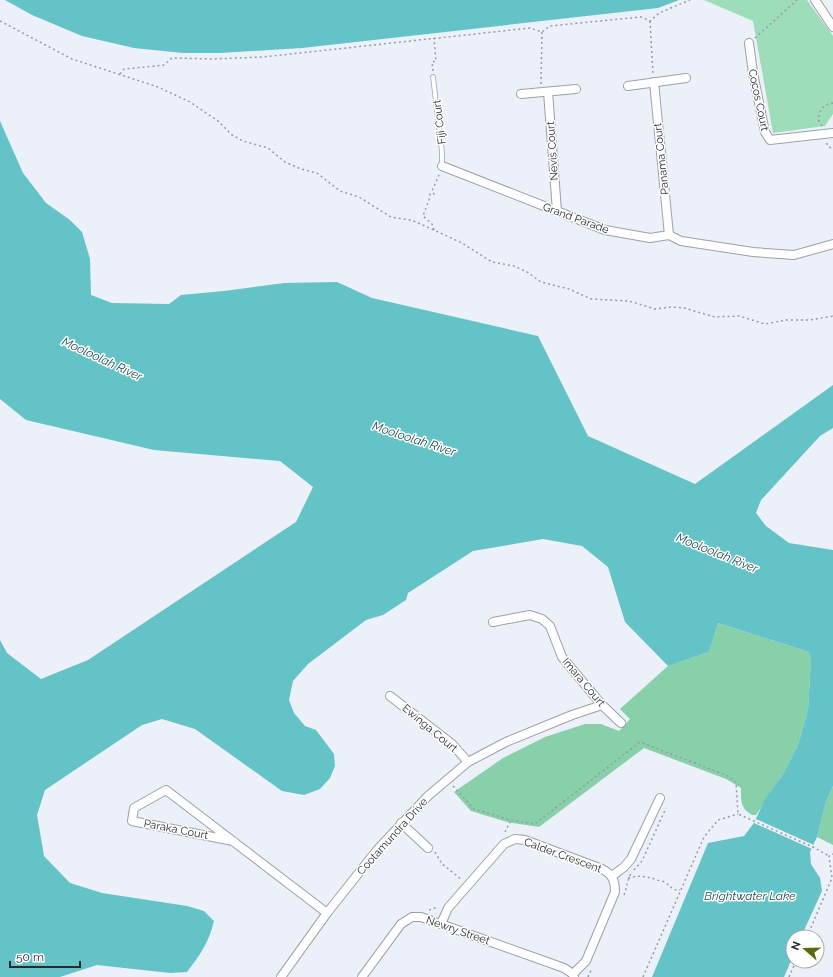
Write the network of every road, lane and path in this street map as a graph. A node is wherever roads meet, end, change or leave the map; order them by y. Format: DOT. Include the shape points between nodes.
graph roads {
  1 [pos="690,0"];
  2 [pos="797,0"];
  3 [pos="815,0"];
  4 [pos="0,21"];
  5 [pos="650,21"];
  6 [pos="833,26"];
  7 [pos="542,32"];
  8 [pos="434,38"];
  9 [pos="749,43"];
  10 [pos="119,75"];
  11 [pos="434,77"];
  12 [pos="686,78"];
  13 [pos="654,82"];
  14 [pos="628,86"];
  15 [pos="576,89"];
  16 [pos="545,92"];
  17 [pos="521,94"];
  18 [pos="833,133"];
  19 [pos="442,166"];
  20 [pos="557,211"];
  21 [pos="434,230"];
  22 [pos="669,235"];
  23 [pos="833,244"];
  24 [pos="833,316"];
  25 [pos="493,622"];
  26 [pos="390,696"];
  27 [pos="602,705"];
  28 [pos="621,723"];
  29 [pos="468,762"];
  30 [pos="447,780"];
  31 [pos="660,798"];
  32 [pos="738,814"];
  33 [pos="511,820"];
  34 [pos="401,823"];
  35 [pos="505,832"];
  36 [pos="511,832"];
  37 [pos="501,835"];
  38 [pos="232,841"];
  39 [pos="428,848"];
  40 [pos="833,854"];
  41 [pos="829,856"];
  42 [pos="616,874"];
  43 [pos="628,879"];
  44 [pos="457,883"];
  45 [pos="681,890"];
  46 [pos="623,896"];
  47 [pos="440,904"];
  48 [pos="426,910"];
  49 [pos="327,912"];
  50 [pos="442,924"];
  51 [pos="810,929"];
  52 [pos="594,966"];
  53 [pos="574,976"];
  54 [pos="281,977"];
  55 [pos="362,977"];
  56 [pos="588,977"];
  57 [pos="643,977"];
  1 -- 5 [label="path" via="659,13"];
  2 -- 9 [label="path"];
  3 -- 6 [label="street"];
  4 -- 10 [label="path" via="72,59"];
  5 -- 7 [label="path" via="642,17 566,24 550,26"];
  5 -- 13 [label="path"];
  7 -- 8 [label="path" via="530,28"];
  7 -- 16 [label="path"];
  8 -- 10 [label="path" via="263,56 172,58 164,65 124,69"];
  8 -- 11 [label="path"];
  9 -- 18 [label="street, Cocos Court" via="765,132 770,140"];
  10 -- 21 [label="path" via="158,87 190,102 218,121 232,135 268,148 285,162 317,173 340,191 359,197 391,217 411,220"];
  11 -- 19 [label="lane, Fiji Court"];
  12 -- 13 [label="street"];
  13 -- 14 [label="street"];
  13 -- 22 [label="street, Panama Court"];
  15 -- 16 [label="street"];
  16 -- 17 [label="street"];
  16 -- 20 [label="street, Nevis Court"];
  19 -- 20 [label="street, Grand Parade"];
  19 -- 21 [label="path" via="432,191 434,194 430,194 423,216 432,224"];
  20 -- 22 [label="street, Grand Parade" via="605,230 650,238"];
  21 -- 24 [label="path" via="462,243 492,262 514,266 541,282 569,289 591,300 629,301 655,309 684,308 715,317 739,316 765,324"];
  22 -- 23 [label="street, Grand Parade" via="681,241 753,252 794,255"];
  25 -- 27 [label="street, Imara Court" via="530,615 542,619 550,626 562,658"];
  26 -- 29 [label="street, Ewinga Court" via="452,744"];
  27 -- 28 [label="street, Imara Court"];
  27 -- 29 [label="street, Cootamundra Drive" via="506,742"];
  29 -- 30 [label="street, Cootamundra Drive"];
  30 -- 33 [label="path" via="474,809"];
  30 -- 34 [label="street, Cootamundra Drive"];
  31 -- 42 [label="street" via="631,859"];
  31 -- 43 [label="path" via="665,800 666,809 642,861"];
  32 -- 33 [label="path" via="736,782 728,776 640,742 535,824"];
  32 -- 41 [label="path"];
  32 -- 45 [label="path" via="718,820 711,827 704,837"];
  33 -- 35 [label="path"];
  34 -- 39 [label="street"];
  34 -- 49 [label="street, Cootamundra Drive"];
  35 -- 36 [label="path"];
  35 -- 37 [label="path"];
  38 -- 38 [label="street, Paraka Court" via="132,821 134,808 166,790"];
  38 -- 49 [label="street, Paraka Court"];
  39 -- 44 [label="path" via="436,853 442,864 461,879"];
  40 -- 41 [label="path"];
  41 -- 51 [label="path" via="832,878"];
  42 -- 43 [label="path"];
  42 -- 50 [label="street, Calder Crescent" via="525,840 515,839 504,844 448,908"];
  42 -- 53 [label="street, Calder Crescent" via="615,892 586,962"];
  43 -- 45 [label="path" via="645,876 666,882 675,891"];
  43 -- 46 [label="path"];
  45 -- 57 [label="path"];
  47 -- 48 [label="path" via="435,909"];
  49 -- 54 [label="street, Cootamundra Drive"];
  50 -- 53 [label="street, Newry Street" via="564,968"];
  50 -- 55 [label="street, Newry Street" via="421,917 408,919 401,924"];
  52 -- 56 [label="path"];
}
